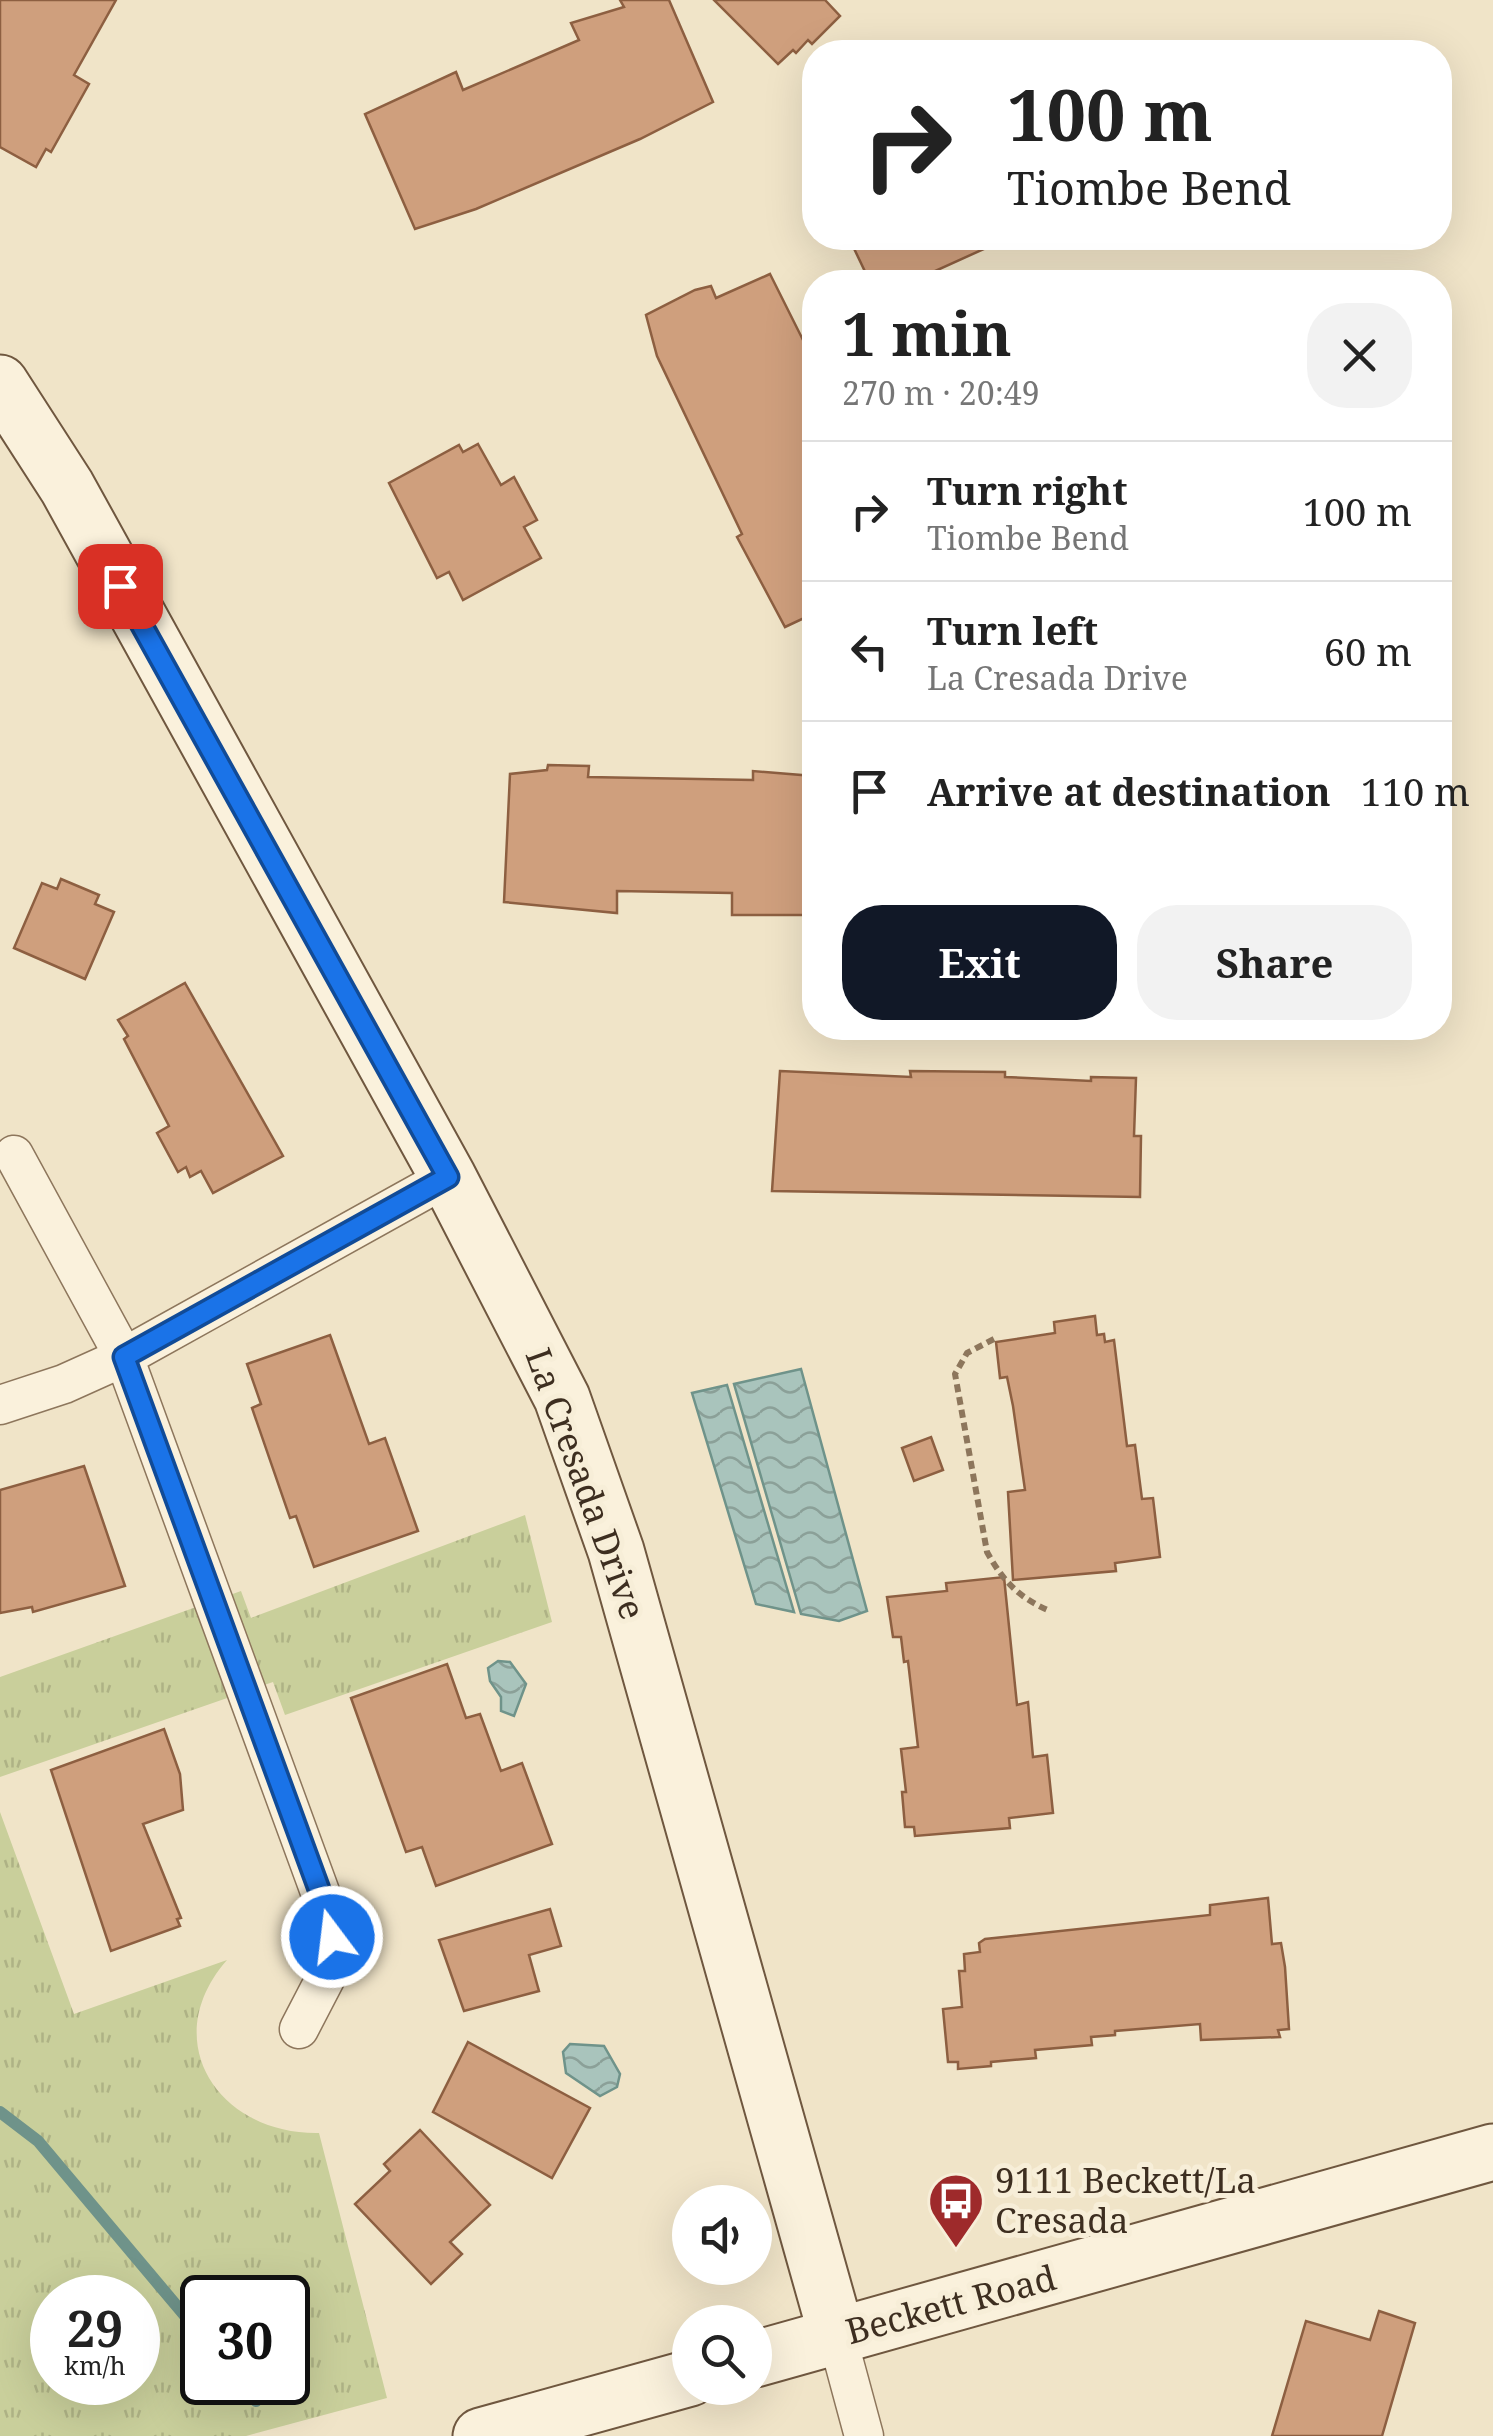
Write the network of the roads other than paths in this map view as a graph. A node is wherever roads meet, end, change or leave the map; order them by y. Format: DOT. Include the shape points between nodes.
graph roads {
  1 [pos="0,384"];
  2 [pos="14,1155"];
  3 [pos="448,1177"];
  4 [pos="124,1357"];
  5 [pos="0,1405"];
  6 [pos="299,2029"];
  7 [pos="1493,2152"];
  8 [pos="836,2336"];
  9 [pos="772,2354"];
  10 [pos="672,2383"];
  11 [pos="481,2436"];
  12 [pos="864,2436"];
  1 -- 3 [label="street, La Cresada Drive" via="67,487"];
  2 -- 4 [label="street"];
  3 -- 4 [label="street"];
  3 -- 8 [label="street, La Cresada Drive" via="562,1398 616,1551"];
  4 -- 5 [label="street"];
  4 -- 6 [label="street" via="331,1922 326,1977"];
  7 -- 8 [label="street, Beckett Road"];
  8 -- 9 [label="street, Beckett Road"];
  8 -- 12 [label="street"];
  10 -- 11 [label="street"];
}
